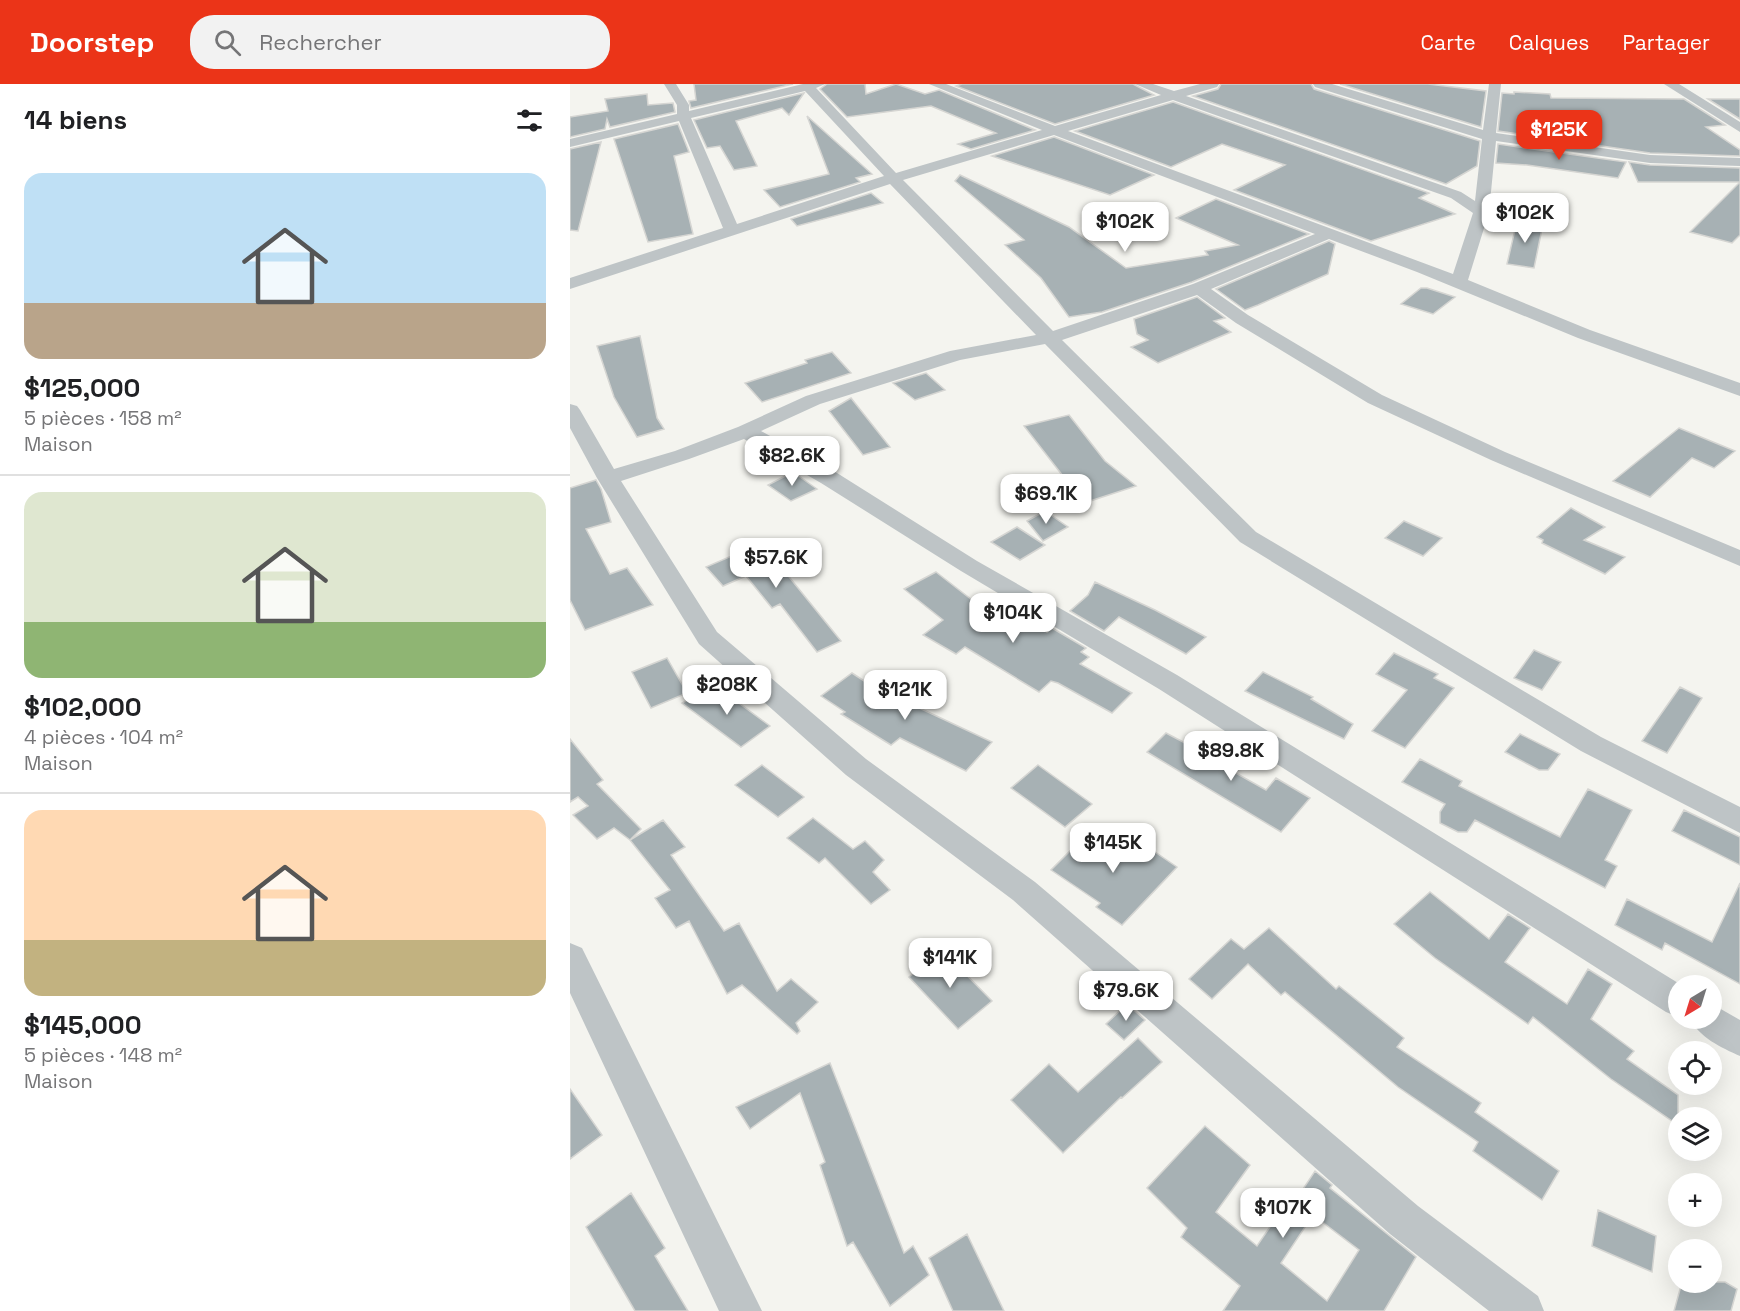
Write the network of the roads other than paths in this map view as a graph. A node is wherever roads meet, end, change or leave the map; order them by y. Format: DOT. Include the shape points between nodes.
graph roads {
  1 [pos="670,84"];
  2 [pos="936,84"];
  3 [pos="1141,84"];
  4 [pos="1213,84"];
  5 [pos="1319,84"];
  6 [pos="1495,84"];
  7 [pos="1670,84"];
  8 [pos="813,85"];
  9 [pos="1177,95"];
  10 [pos="683,115"];
  11 [pos="1740,128"];
  12 [pos="1058,131"];
  13 [pos="1488,136"];
  14 [pos="570,143"];
  15 [pos="1740,162"];
  16 [pos="893,178"];
  17 [pos="1481,212"];
  18 [pos="732,230"];
  19 [pos="1330,233"];
  20 [pos="570,284"];
  21 [pos="1458,284"];
  22 [pos="1199,288"];
  23 [pos="1050,338"];
  24 [pos="1740,390"];
  25 [pos="570,410"];
  26 [pos="745,431"];
  27 [pos="608,478"];
  28 [pos="1740,559"];
  29 [pos="1740,822"];
  30 [pos="570,958"];
  31 [pos="1668,995"];
  32 [pos="1722,1028"];
  33 [pos="1740,1039"];
  34 [pos="741,1311"];
  35 [pos="1523,1311"];
  1 -- 10 [label="street" via="683,105"];
  2 -- 12 [label="street"];
  3 -- 9 [label="street"];
  4 -- 9 [label="street"];
  5 -- 13 [label="street"];
  6 -- 13 [label="street"];
  7 -- 11 [label="street"];
  8 -- 10 [label="street"];
  8 -- 16 [label="street"];
  9 -- 12 [label="street"];
  9 -- 17 [label="street" via="1456,195"];
  10 -- 14 [label="street"];
  10 -- 18 [label="street"];
  12 -- 16 [label="street"];
  12 -- 19 [label="street"];
  13 -- 15 [label="street" via="1650,159"];
  13 -- 17 [label="street"];
  16 -- 18 [label="street"];
  16 -- 23 [label="street"];
  17 -- 21 [label="street"];
  18 -- 20 [label="street"];
  19 -- 21 [label="street"];
  19 -- 22 [label="street"];
  21 -- 24 [label="street"];
  22 -- 23 [label="street"];
  22 -- 28 [label="street" via="1242,319 1375,399"];
  23 -- 26 [label="street" via="957,355 813,400"];
  23 -- 29 [label="street" via="1248,537 1591,744"];
  25 -- 27 [label="street"];
  26 -- 27 [label="street"];
  26 -- 31 [label="street" via="1168,682"];
  27 -- 35 [label="street" via="708,638 856,767 1024,891 1404,1220"];
  30 -- 34 [label="street"];
  32 -- 33 [label="street"];
}
